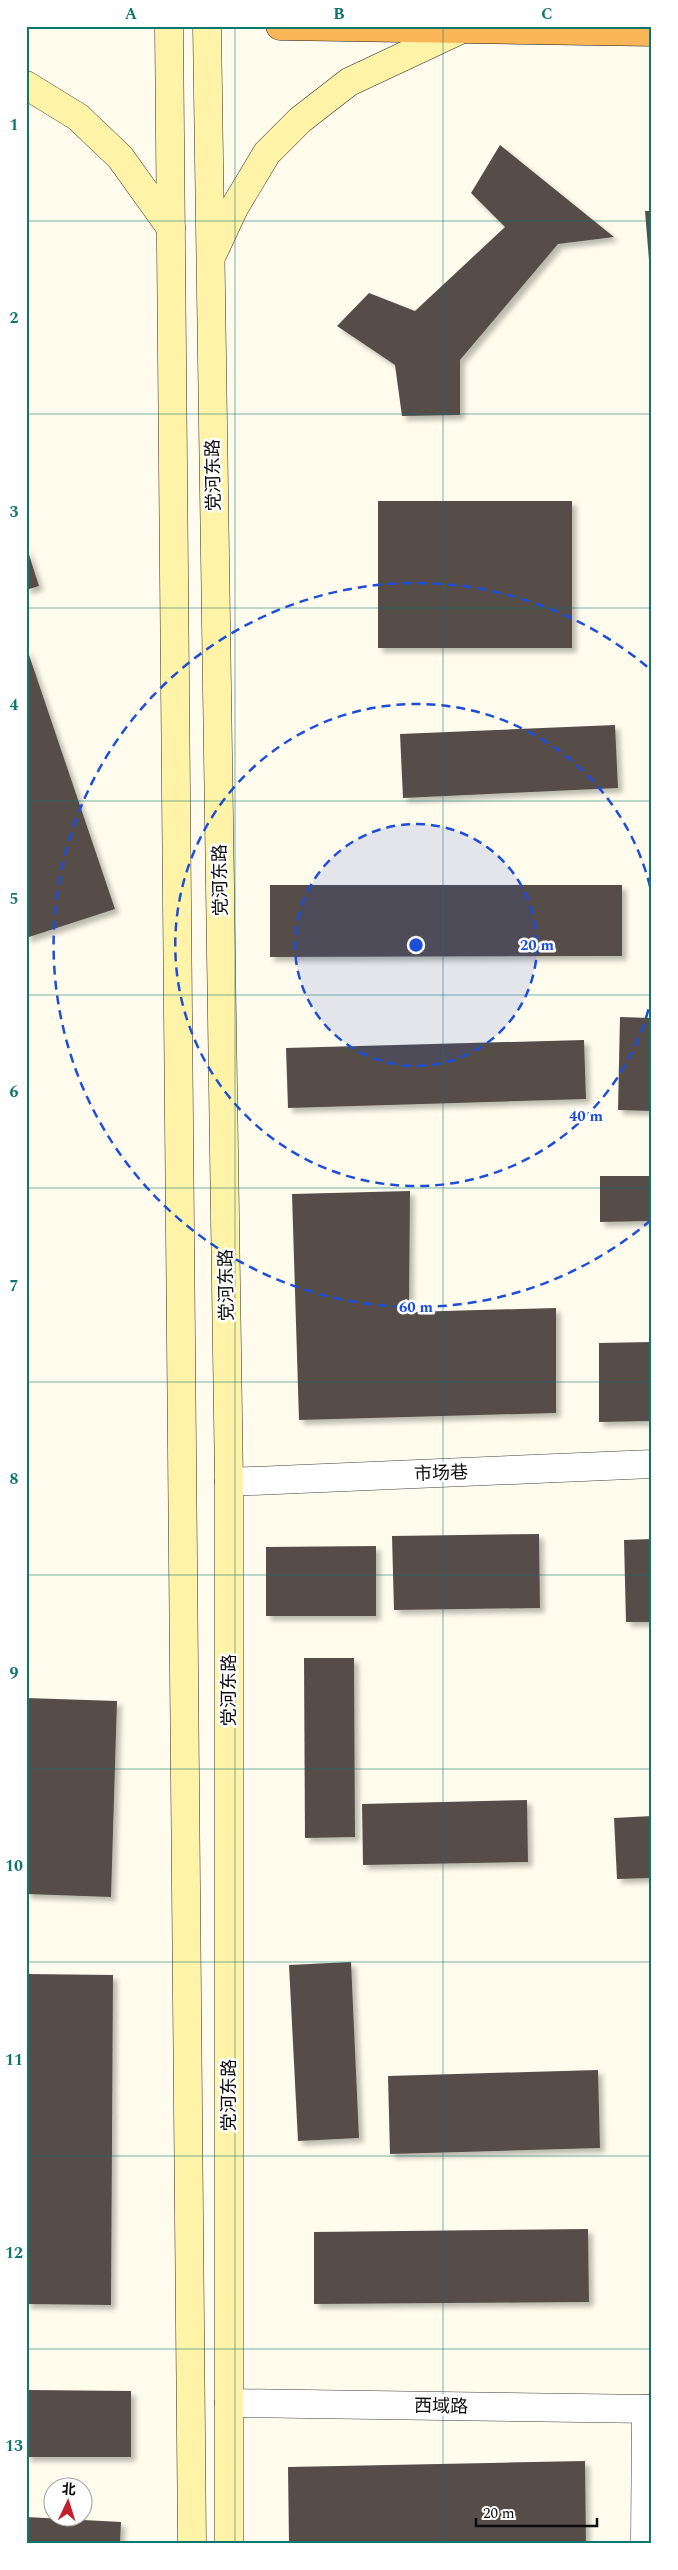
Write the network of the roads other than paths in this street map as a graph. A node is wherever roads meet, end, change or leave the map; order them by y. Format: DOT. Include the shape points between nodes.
graph roads {
  1 [pos="169,26"];
  2 [pos="207,26"];
  3 [pos="280,26"];
  4 [pos="464,28"];
  5 [pos="652,32"];
  6 [pos="26,85"];
  7 [pos="171,228"];
  8 [pos="210,259"];
  9 [pos="652,1464"];
  10 [pos="229,1482"];
  11 [pos="229,2404"];
  12 [pos="649,2409"];
  13 [pos="192,2544"];
  14 [pos="229,2544"];
  15 [pos="645,2544"];
  1 -- 7 [label="main road"];
  2 -- 8 [label="main road, 党河东路"];
  3 -- 4 [label="highway"];
  4 -- 5 [label="highway"];
  4 -- 8 [label="main road" via="349,82 300,120 267,153 234,208"];
  6 -- 7 [label="main road" via="78,117 120,157"];
  7 -- 13 [label="main road"];
  8 -- 10 [label="main road, 党河东路"];
  9 -- 10 [label="street, 市场巷"];
  10 -- 11 [label="main road, 党河东路"];
  11 -- 12 [label="street, 西域路"];
  11 -- 14 [label="main road, 党河东路"];
  12 -- 15 [label="street"];
}
